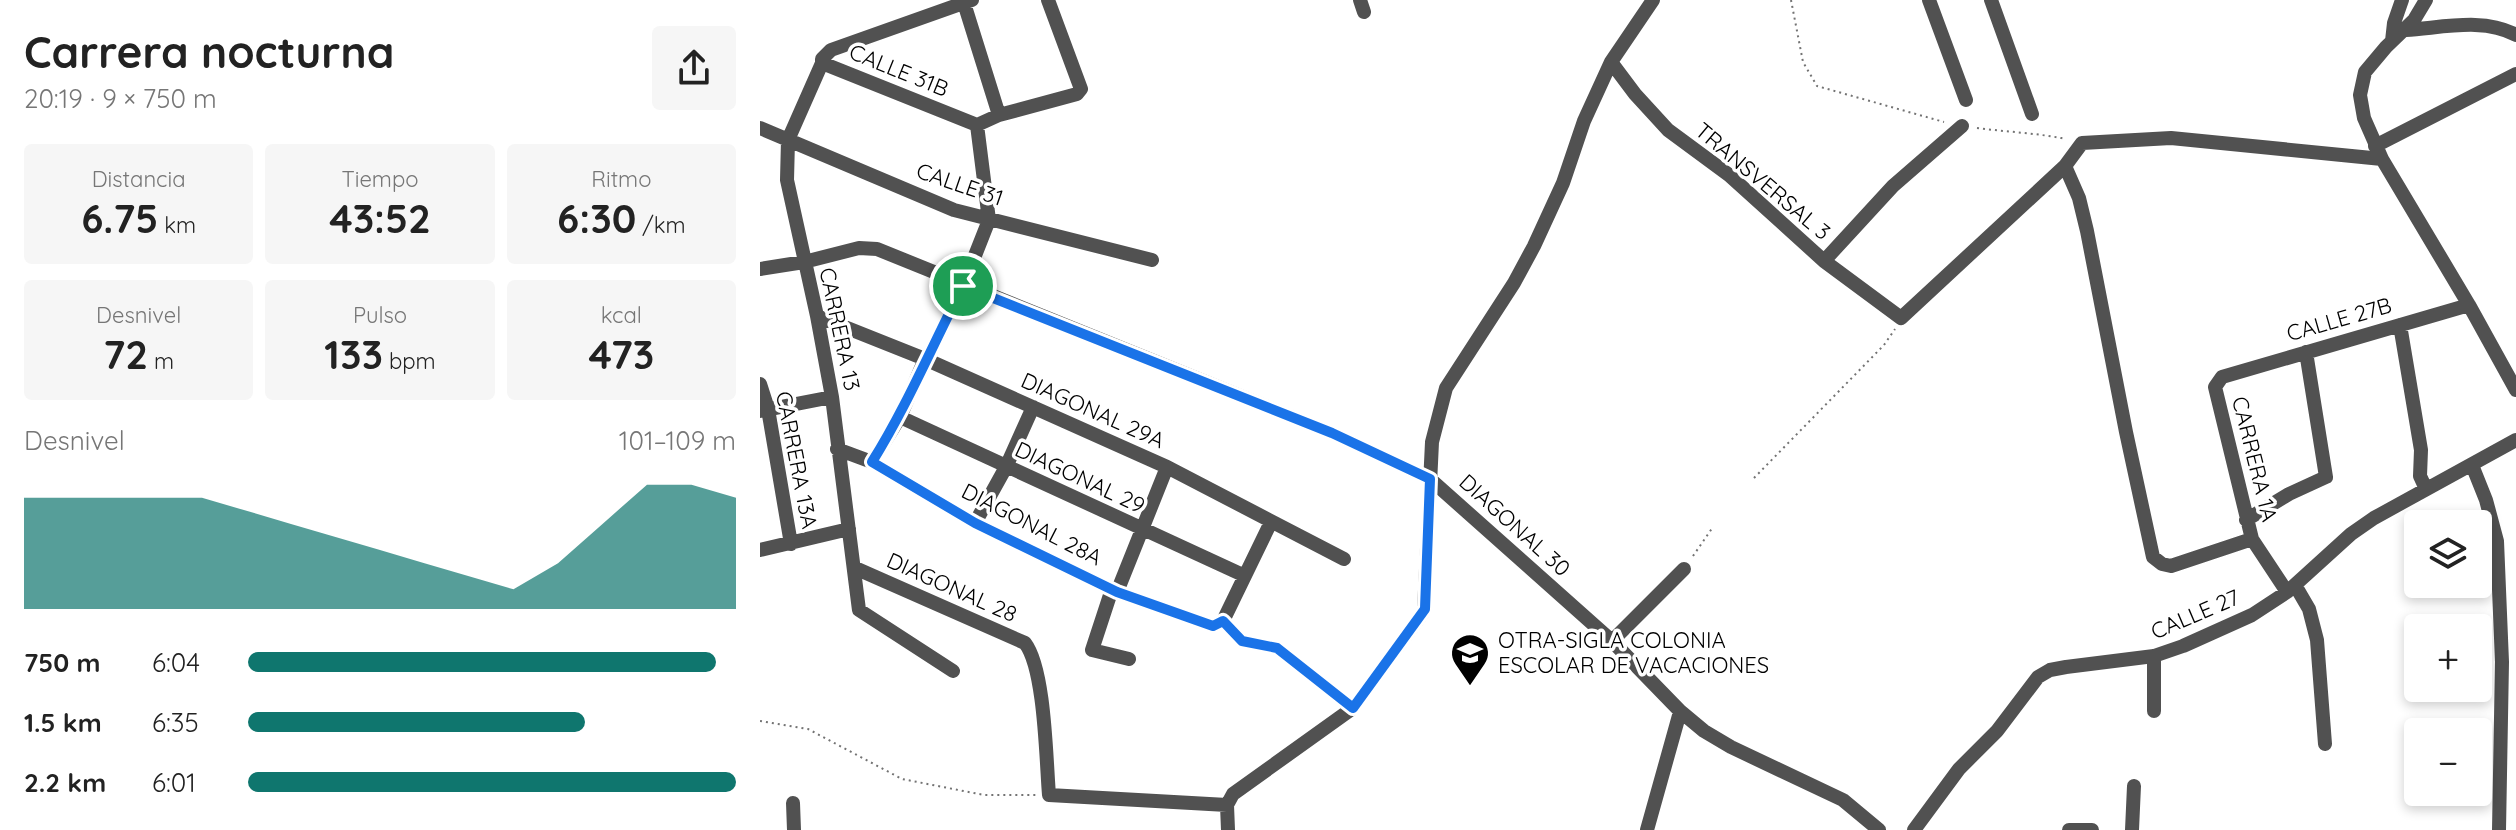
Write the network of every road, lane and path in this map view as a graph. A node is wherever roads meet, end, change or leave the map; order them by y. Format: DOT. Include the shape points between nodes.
graph roads {
  1 [pos="1048,0"];
  2 [pos="1653,0"];
  3 [pos="1791,0"];
  4 [pos="1929,0"];
  5 [pos="1991,0"];
  6 [pos="2402,0"];
  7 [pos="2426,0"];
  8 [pos="968,2"];
  9 [pos="2406,30"];
  10 [pos="2516,35"];
  11 [pos="2392,41"];
  12 [pos="1611,62"];
  13 [pos="822,63"];
  14 [pos="2516,74"];
  15 [pos="1966,100"];
  16 [pos="2032,114"];
  17 [pos="999,115"];
  18 [pos="977,125"];
  19 [pos="1962,126"];
  20 [pos="760,128"];
  21 [pos="788,140"];
  22 [pos="2082,143"];
  23 [pos="2378,153"];
  24 [pos="2065,166"];
  25 [pos="989,220"];
  26 [pos="1152,260"];
  27 [pos="1824,261"];
  28 [pos="804,262"];
  29 [pos="760,269"];
  30 [pos="963,286"];
  31 [pos="2469,305"];
  32 [pos="817,316"];
  33 [pos="1901,318"];
  34 [pos="2400,325"];
  35 [pos="2306,352"];
  36 [pos="925,359"];
  37 [pos="2222,377"];
  38 [pos="760,384"];
  39 [pos="2516,390"];
  40 [pos="832,397"];
  41 [pos="1033,407"];
  42 [pos="764,410"];
  43 [pos="900,417"];
  44 [pos="2516,440"];
  45 [pos="837,449"];
  46 [pos="872,462"];
  47 [pos="2472,465"];
  48 [pos="1006,467"];
  49 [pos="1167,467"];
  50 [pos="1754,478"];
  51 [pos="1430,479"];
  52 [pos="2426,489"];
  53 [pos="2246,520"];
  54 [pos="1271,522"];
  55 [pos="975,523"];
  56 [pos="1713,527"];
  57 [pos="849,529"];
  58 [pos="1144,530"];
  59 [pos="2252,539"];
  60 [pos="791,544"];
  61 [pos="760,550"];
  62 [pos="1344,559"];
  63 [pos="855,568"];
  64 [pos="1684,569"];
  65 [pos="1243,575"];
  66 [pos="2291,588"];
  67 [pos="1114,591"];
  68 [pos="1218,624"];
  69 [pos="1612,641"];
  70 [pos="2154,656"];
  71 [pos="1129,659"];
  72 [pos="2509,662"];
  73 [pos="953,671"];
  74 [pos="1353,708"];
  75 [pos="2154,711"];
  76 [pos="1680,712"];
  77 [pos="760,721"];
  78 [pos="2325,744"];
  79 [pos="2134,786"];
  80 [pos="1049,795"];
  81 [pos="793,803"];
  82 [pos="1227,805"];
  83 [pos="1877,829"];
  84 [pos="794,830"];
  85 [pos="1228,830"];
  86 [pos="1647,830"];
  87 [pos="1914,830"];
  88 [pos="2069,830"];
  89 [pos="2092,830"];
  90 [pos="2132,830"];
  91 [pos="2499,830"];
  1 -- 17 [label="street" via="1081,89"];
  2 -- 12 [label="street"];
  3 -- 19 [label="path" via="1803,62 1817,86"];
  4 -- 15 [label="street"];
  5 -- 16 [label="street"];
  6 -- 11 [label="street"];
  7 -- 9 [label="street"];
  8 -- 13 [label="street, CALLE 31B" via="831,50"];
  8 -- 17 [label="street"];
  9 -- 10 [label="street" via="2487,25"];
  9 -- 11 [label="street"];
  11 -- 23 [label="street" via="2369,65 2361,88 2364,118"];
  12 -- 27 [label="street, TRANSVERSAL 3" via="1668,130 1729,175"];
  12 -- 51 [label="street" via="1534,246 1446,388 1432,442"];
  13 -- 18 [label="street, CALLE 31B"];
  13 -- 21 [label="street, CARRERA 13"];
  14 -- 23 [label="street"];
  17 -- 18 [label="street"];
  18 -- 25 [label="street"];
  19 -- 22 [label="path"];
  19 -- 27 [label="street" via="1893,186"];
  20 -- 21 [label="street, CALLE 31"];
  21 -- 25 [label="street, CALLE 31"];
  21 -- 28 [label="street, CARRERA 13" via="787,180"];
  22 -- 23 [label="street" via="2171,138"];
  22 -- 24 [label="street"];
  23 -- 31 [label="street"];
  24 -- 33 [label="street"];
  24 -- 59 [label="street" via="2087,231 2153,557 2171,566"];
  25 -- 26 [label="street, CALLE 31"];
  25 -- 30 [label="street"];
  27 -- 33 [label="street, TRANSVERSAL 3"];
  28 -- 29 [label="street, DIAGONAL 30"];
  28 -- 30 [label="street, DIAGONAL 30" via="859,248 877,249"];
  28 -- 32 [label="street, CARRERA 13"];
  30 -- 36 [label="path"];
  30 -- 51 [label="street, DIAGONAL 30" via="1332,433"];
  31 -- 34 [label="street, CALLE 27B"];
  31 -- 39 [label="street"];
  32 -- 36 [label="street, DIAGONAL 29A"];
  32 -- 40 [label="street, CARRERA 13"];
  33 -- 50 [label="path" via="1884,345"];
  34 -- 35 [label="street, CALLE 27B"];
  34 -- 52 [label="street"];
  35 -- 37 [label="street, CALLE 27B"];
  35 -- 53 [label="street" via="2326,477"];
  36 -- 41 [label="street, DIAGONAL 29A"];
  36 -- 43 [label="street"];
  37 -- 53 [label="street, CARRERA 1A" via="2215,387"];
  38 -- 42 [label="street, CARRERA 13A"];
  40 -- 42 [label="street"];
  40 -- 45 [label="street, CARRERA 13"];
  41 -- 48 [label="street"];
  41 -- 49 [label="street, DIAGONAL 29A"];
  42 -- 60 [label="street, CARRERA 13A"];
  43 -- 46 [label="street"];
  43 -- 48 [label="street, DIAGONAL 29"];
  44 -- 47 [label="street, CALLE 27"];
  45 -- 46 [label="street, DIAGONAL 28A"];
  45 -- 57 [label="street, CARRERA 13"];
  46 -- 55 [label="street, DIAGONAL 28A"];
  47 -- 52 [label="street, CALLE 27"];
  47 -- 72 [label="street" via="2497,541"];
  48 -- 55 [label="street"];
  48 -- 58 [label="street, DIAGONAL 29"];
  49 -- 54 [label="street, DIAGONAL 29A"];
  49 -- 58 [label="street"];
  51 -- 69 [label="street, DIAGONAL 30"];
  51 -- 74 [label="street" via="1425,609"];
  52 -- 66 [label="street, CALLE 27" via="2351,534"];
  53 -- 59 [label="street, CARRERA 1A"];
  54 -- 62 [label="street, DIAGONAL 29A"];
  54 -- 65 [label="street"];
  55 -- 67 [label="street, DIAGONAL 28A"];
  56 -- 64 [label="path"];
  57 -- 60 [label="street"];
  57 -- 63 [label="street, CARRERA 13"];
  58 -- 65 [label="street, DIAGONAL 29"];
  58 -- 67 [label="street"];
  59 -- 66 [label="street, CARRERA 1A"];
  60 -- 61 [label="street"];
  63 -- 73 [label="street, CARRERA 13" via="859,610"];
  63 -- 80 [label="street, DIAGONAL 28" via="1025,643 1039,683"];
  64 -- 69 [label="street"];
  65 -- 68 [label="street"];
  66 -- 70 [label="street, CALLE 27" via="2252,615"];
  66 -- 78 [label="street, CARRERA 1A" via="2309,609 2317,640"];
  67 -- 68 [label="street, DIAGONAL 28A"];
  67 -- 71 [label="street" via="1093,651"];
  68 -- 74 [label="street, DIAGONAL 28A" via="1242,641 1277,648"];
  69 -- 76 [label="street, DIAGONAL 30"];
  70 -- 75 [label="street"];
  70 -- 87 [label="street, CALLE 27" via="2066,667 2038,677"];
  72 -- 91 [label="street"];
  74 -- 82 [label="street" via="1233,794"];
  76 -- 83 [label="street, DIAGONAL 30" via="1731,747 1843,800"];
  76 -- 86 [label="street"];
  77 -- 80 [label="path" via="808,729 902,779 984,795"];
  79 -- 90 [label="street"];
  80 -- 82 [label="street"];
  81 -- 84 [label="street"];
  82 -- 85 [label="street"];
  88 -- 89 [label="street"];
}
